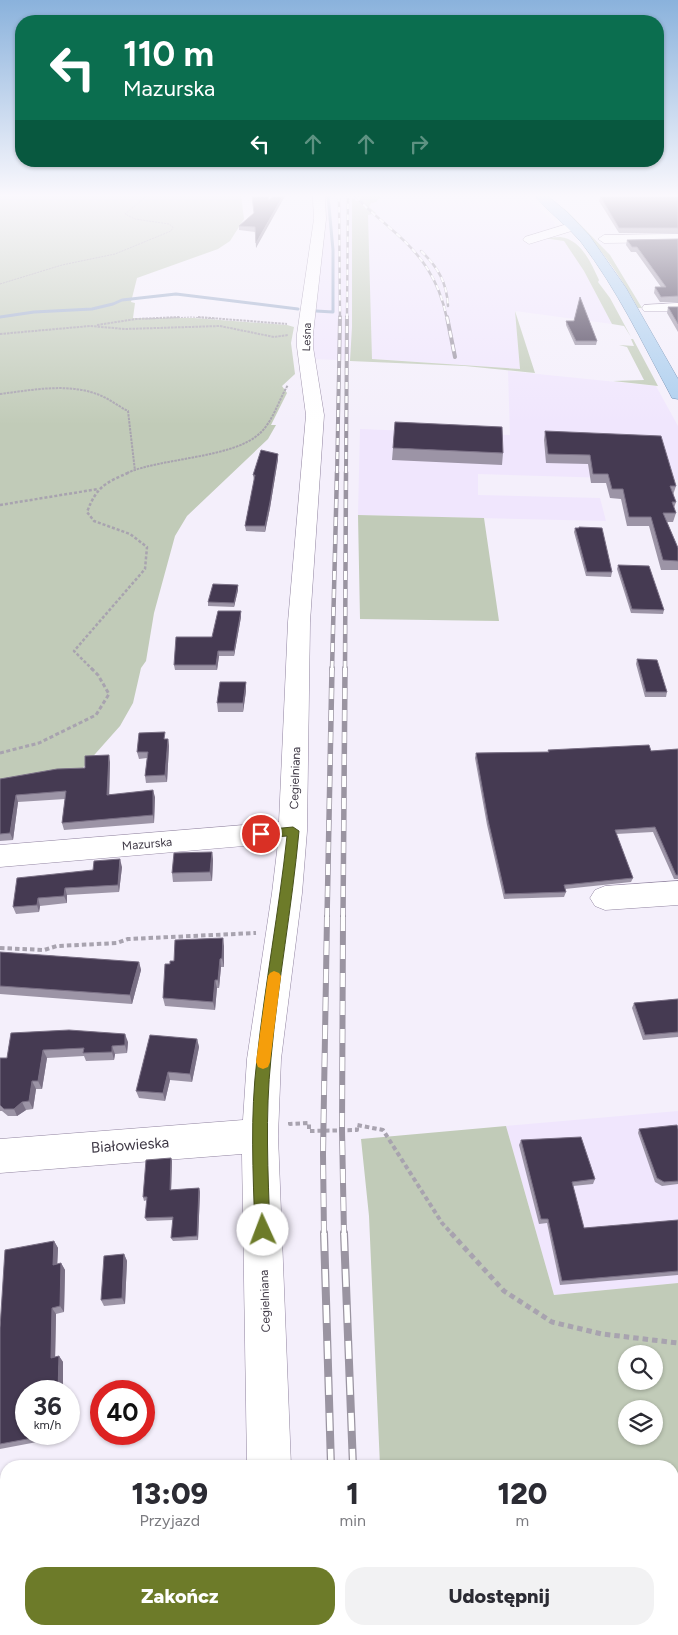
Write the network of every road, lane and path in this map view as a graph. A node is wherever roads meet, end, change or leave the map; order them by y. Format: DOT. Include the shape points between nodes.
graph roads {
  1 [pos="38,272"];
  2 [pos="313,272"];
  3 [pos="612,272"];
  4 [pos="0,284"];
  5 [pos="641,294"];
  6 [pos="649,308"];
  7 [pos="678,308"];
  8 [pos="658,322"];
  9 [pos="291,324"];
  10 [pos="90,326"];
  11 [pos="0,334"];
  12 [pos="274,337"];
  13 [pos="306,359"];
  14 [pos="288,385"];
  15 [pos="0,394"];
  16 [pos="678,394"];
  17 [pos="135,471"];
  18 [pos="99,489"];
  19 [pos="0,505"];
  20 [pos="0,754"];
  21 [pos="293,831"];
  22 [pos="0,856"];
  23 [pos="678,893"];
  24 [pos="605,898"];
  25 [pos="264,933"];
  26 [pos="0,948"];
  27 [pos="290,1115"];
  28 [pos="260,1136"];
  29 [pos="0,1156"];
  30 [pos="678,1343"];
  31 [pos="269,1460"];
  1 -- 4 [label="path"];
  2 -- 13 [label="street, Leśna" via="305,334"];
  3 -- 16 [label="main road"];
  5 -- 6 [label="main road"];
  6 -- 7 [label="street"];
  6 -- 8 [label="main road"];
  9 -- 10 [label="path" via="192,317 136,319"];
  10 -- 11 [label="path"];
  10 -- 12 [label="path" via="125,329 220,326"];
  13 -- 21 [label="street, Cegielniana" via="316,415 299,612"];
  14 -- 17 [label="path" via="268,425 251,441 224,451"];
  15 -- 17 [label="path" via="38,389 77,390 98,394 128,411"];
  17 -- 18 [label="path"];
  18 -- 19 [label="path"];
  18 -- 20 [label="path" via="88,502 87,512 94,521 130,534 147,547 145,569 74,651 98,675 109,694 96,715 39,743"];
  21 -- 22 [label="street, Mazurska"];
  21 -- 28 [label="street, Cegielniana" via="264,1059"];
  23 -- 24 [label="street"];
  25 -- 26 [label="path" via="128,939 117,943 57,946 44,950"];
  27 -- 30 [label="path" via="290,1124 309,1123 309,1131 357,1130 356,1125 383,1130 442,1223 504,1291 552,1322 602,1334"];
  28 -- 29 [label="street, Białowieska"];
  28 -- 31 [label="street, Cegielniana"];
}
